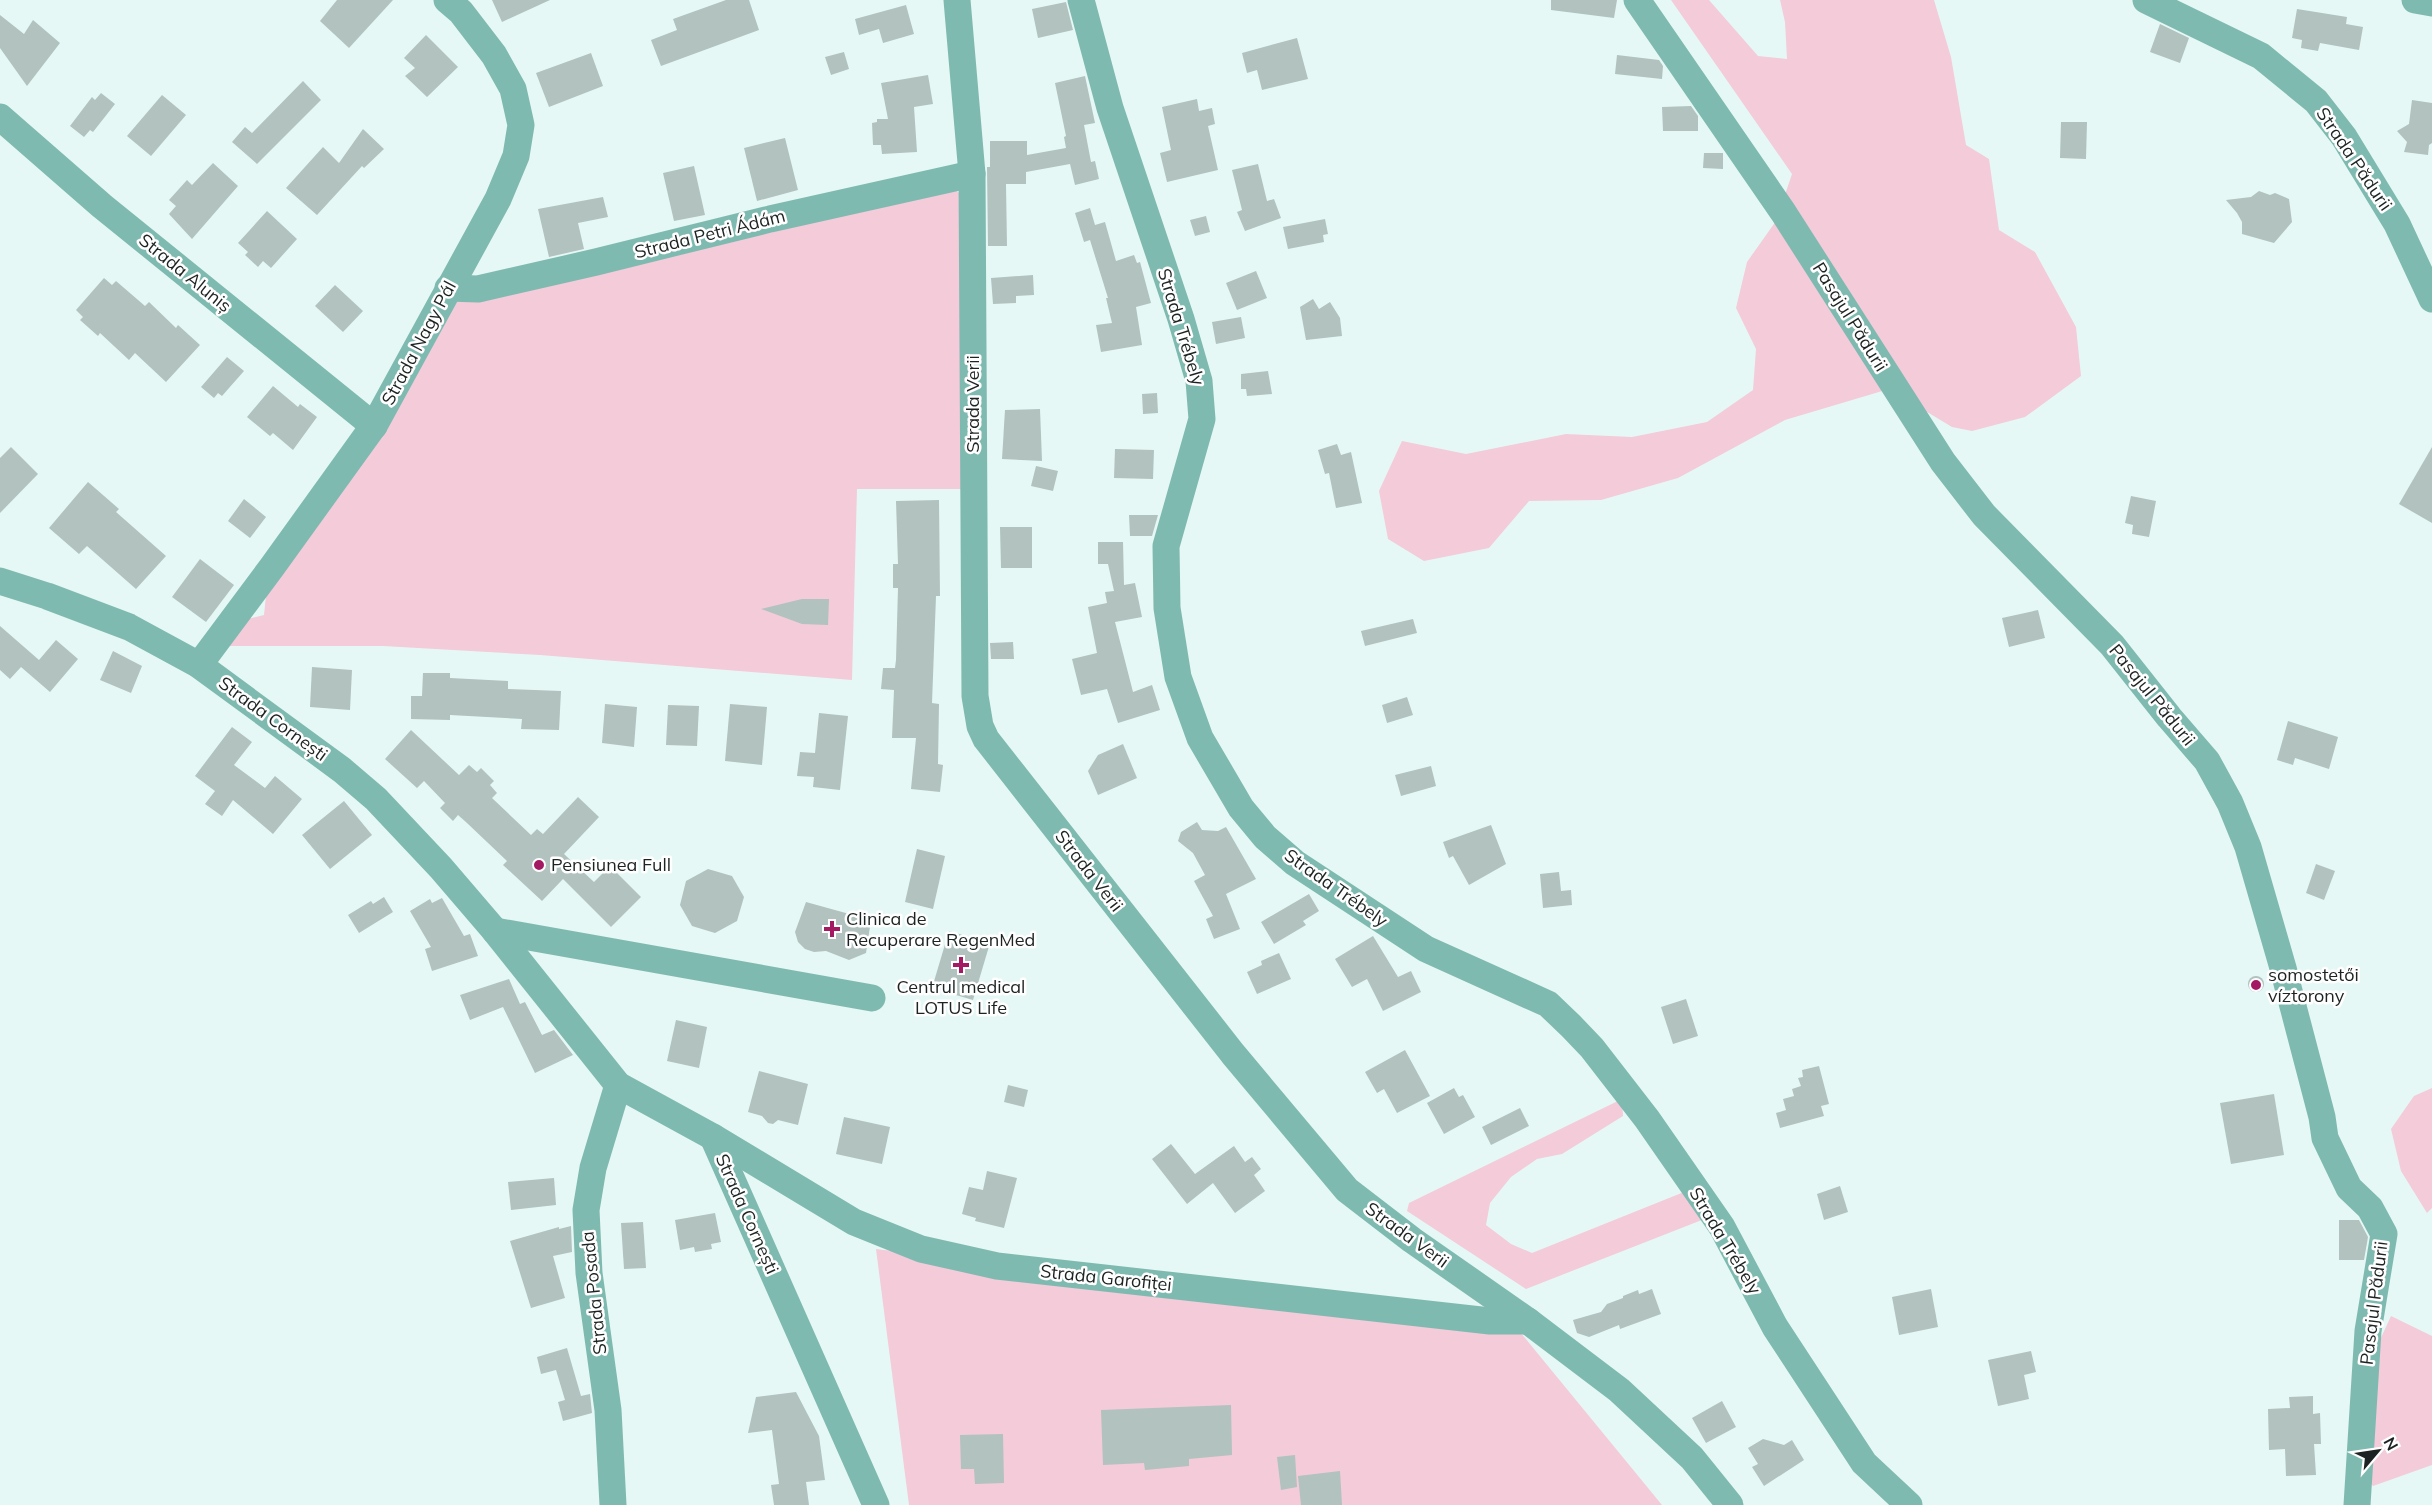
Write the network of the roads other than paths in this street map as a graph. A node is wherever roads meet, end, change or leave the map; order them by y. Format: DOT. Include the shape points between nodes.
graph roads {
  1 [pos="447,0"];
  2 [pos="957,0"];
  3 [pos="1081,0"];
  4 [pos="1637,0"];
  5 [pos="2415,0"];
  6 [pos="2160,3"];
  7 [pos="2432,3"];
  8 [pos="0,117"];
  9 [pos="972,174"];
  10 [pos="448,288"];
  11 [pos="2432,299"];
  12 [pos="374,426"];
  13 [pos="0,581"];
  14 [pos="199,665"];
  15 [pos="495,931"];
  16 [pos="872,998"];
  17 [pos="618,1085"];
  18 [pos="713,1137"];
  19 [pos="1528,1321"];
  20 [pos="2357,1504"];
  21 [pos="613,1505"];
  22 [pos="876,1505"];
  23 [pos="1730,1505"];
  24 [pos="1909,1505"];
  1 -- 10 [label="street, Strada Nagy Pál" via="462,12 494,55 513,89 521,125 516,156 498,199"];
  2 -- 9 [label="street, Strada Verii"];
  3 -- 24 [label="street, Strada Trébely" via="1110,108 1199,381 1202,418 1166,546 1167,608 1178,677 1200,738 1241,808 1265,837 1295,863 1426,949 1548,1004 1578,1033 1647,1119 1722,1227 1775,1327 1864,1463"];
  4 -- 20 [label="street, Pasajul Pădurii" via="1784,212 1943,462 1984,515 2112,645 2207,761 2230,803 2248,847 2283,968 2325,1138 2349,1188 2370,1208 2384,1234 2368,1331"];
  5 -- 7 [label="street"];
  6 -- 11 [label="street, Strada Pădurii" via="2261,56 2320,106 2344,137 2397,224"];
  8 -- 12 [label="street, Strada Aluniș" via="102,206"];
  9 -- 10 [label="street, Strada Petri Ádám" via="478,289"];
  9 -- 19 [label="street, Strada Verii" via="975,696 980,726 1233,1054 1347,1190"];
  10 -- 12 [label="street, Strada Nagy Pál"];
  12 -- 14 [label="street, Strada Nagy Pál"];
  13 -- 14 [label="street, Strada Cornești" via="129,627"];
  14 -- 15 [label="street, Strada Cornești" via="376,799"];
  15 -- 16 [label="street"];
  15 -- 17 [label="street, Strada Cornești"];
  17 -- 18 [label="street, Strada Cornești"];
  17 -- 21 [label="street, Strada Posada" via="593,1168 586,1210 589,1273 608,1410"];
  18 -- 19 [label="street, Strada Garofiței" via="854,1222 921,1249 965,1259 998,1266 1490,1322"];
  18 -- 22 [label="street, Strada Cornești"];
  19 -- 23 [label="street, Strada Verii" via="1619,1390 1692,1458"];
}
